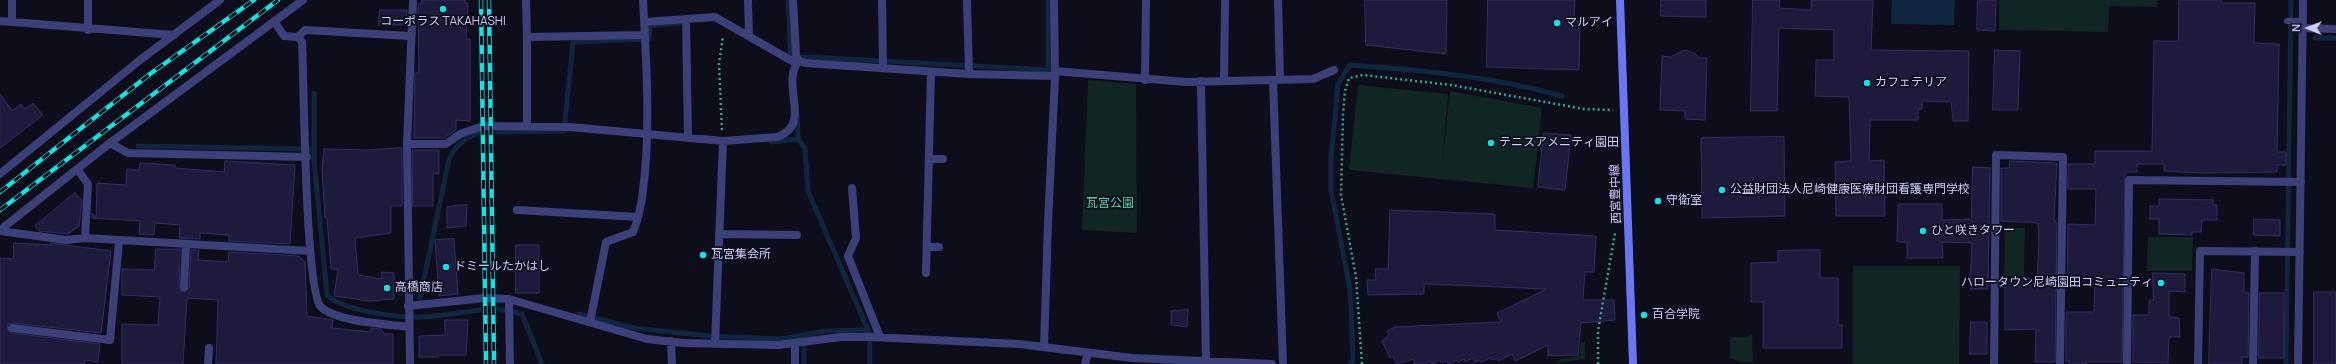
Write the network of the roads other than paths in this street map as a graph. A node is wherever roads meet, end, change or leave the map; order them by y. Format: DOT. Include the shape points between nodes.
graph roads {
  1 [pos="12,0"];
  2 [pos="88,0"];
  3 [pos="220,0"];
  4 [pos="303,0"];
  5 [pos="413,0"];
  6 [pos="526,0"];
  7 [pos="644,0"];
  8 [pos="748,0"];
  9 [pos="793,0"];
  10 [pos="882,0"];
  11 [pos="967,0"];
  12 [pos="1054,0"];
  13 [pos="1146,0"];
  14 [pos="1225,0"];
  15 [pos="1278,0"];
  16 [pos="1620,0"];
  17 [pos="2303,0"];
  18 [pos="686,18"];
  19 [pos="0,21"];
  20 [pos="274,21"];
  21 [pos="2290,21"];
  22 [pos="12,22"];
  23 [pos="645,22"];
  24 [pos="2303,24"];
  25 [pos="2336,29"];
  26 [pos="88,30"];
  27 [pos="174,35"];
  28 [pos="645,35"];
  29 [pos="410,36"];
  30 [pos="749,36"];
  31 [pos="298,37"];
  32 [pos="527,37"];
  33 [pos="799,61"];
  34 [pos="883,68"];
  35 [pos="1334,70"];
  36 [pos="931,72"];
  37 [pos="1055,73"];
  38 [pos="969,74"];
  39 [pos="1276,79"];
  40 [pos="1145,80"];
  41 [pos="1201,81"];
  42 [pos="1224,81"];
  43 [pos="528,126"];
  44 [pos="648,134"];
  45 [pos="688,137"];
  46 [pos="723,141"];
  47 [pos="110,143"];
  48 [pos="408,144"];
  49 [pos="306,152"];
  50 [pos="929,159"];
  51 [pos="943,159"];
  52 [pos="77,169"];
  53 [pos="0,174"];
  54 [pos="2301,182"];
  55 [pos="852,188"];
  56 [pos="517,210"];
  57 [pos="638,217"];
  58 [pos="0,231"];
  59 [pos="719,234"];
  60 [pos="797,235"];
  61 [pos="85,238"];
  62 [pos="120,241"];
  63 [pos="186,244"];
  64 [pos="927,247"];
  65 [pos="939,247"];
  66 [pos="310,251"];
  67 [pos="2255,251"];
  68 [pos="2300,252"];
  69 [pos="926,273"];
  70 [pos="184,287"];
  71 [pos="509,299"];
  72 [pos="409,308"];
  73 [pos="590,322"];
  74 [pos="409,323"];
  75 [pos="12,328"];
  76 [pos="880,337"];
  77 [pos="671,341"];
  78 [pos="715,344"];
  79 [pos="795,344"];
  80 [pos="1044,346"];
  81 [pos="209,348"];
  82 [pos="1088,353"];
  83 [pos="1206,361"];
  84 [pos="208,364"];
  85 [pos="410,364"];
  86 [pos="510,364"];
  87 [pos="672,364"];
  88 [pos="795,364"];
  89 [pos="1085,364"];
  90 [pos="1272,364"];
  91 [pos="1283,364"];
  92 [pos="1633,364"];
  93 [pos="1994,364"];
  94 [pos="2060,364"];
  95 [pos="2127,364"];
  96 [pos="2198,364"];
  97 [pos="2253,364"];
  98 [pos="2298,364"];
  1 -- 22 [label="street"];
  2 -- 26 [label="street"];
  3 -- 27 [label="street"];
  4 -- 20 [label="street"];
  5 -- 29 [label="street"];
  6 -- 32 [label="street"];
  7 -- 23 [label="street"];
  8 -- 30 [label="street"];
  9 -- 33 [label="street" via="795,47"];
  10 -- 34 [label="street"];
  11 -- 38 [label="street"];
  12 -- 37 [label="street"];
  13 -- 40 [label="street"];
  14 -- 42 [label="street"];
  15 -- 39 [label="street"];
  16 -- 92 [label="main road, 西宮豊中線"];
  17 -- 24 [label="street"];
  18 -- 23 [label="street"];
  18 -- 30 [label="street" via="716,17"];
  18 -- 45 [label="street"];
  19 -- 22 [label="street"];
  20 -- 31 [label="street" via="284,36"];
  20 -- 47 [label="street"];
  21 -- 24 [label="lane"];
  22 -- 26 [label="street"];
  23 -- 28 [label="street"];
  24 -- 25 [label="street"];
  24 -- 54 [label="street"];
  26 -- 27 [label="street"];
  27 -- 53 [label="street"];
  28 -- 32 [label="street"];
  28 -- 44 [label="street"];
  29 -- 31 [label="street" via="305,30"];
  29 -- 48 [label="street"];
  30 -- 33 [label="street" via="792,61"];
  31 -- 49 [label="street" via="302,42"];
  32 -- 43 [label="street"];
  33 -- 34 [label="street" via="818,65"];
  33 -- 46 [label="street" via="792,71 795,115 791,129 777,138"];
  34 -- 36 [label="street"];
  35 -- 39 [label="street" via="1313,79"];
  36 -- 38 [label="street"];
  36 -- 50 [label="street"];
  37 -- 38 [label="street"];
  37 -- 40 [label="street"];
  37 -- 80 [label="street"];
  39 -- 42 [label="street"];
  39 -- 91 [label="street"];
  40 -- 41 [label="street"];
  41 -- 42 [label="street"];
  41 -- 83 [label="street"];
  43 -- 44 [label="street"];
  43 -- 48 [label="street" via="483,126 460,134 446,144"];
  44 -- 45 [label="street"];
  44 -- 57 [label="street"];
  45 -- 46 [label="street"];
  46 -- 59 [label="street"];
  47 -- 49 [label="street" via="128,153"];
  47 -- 52 [label="street"];
  48 -- 72 [label="street"];
  49 -- 66 [label="street"];
  50 -- 51 [label="street"];
  50 -- 64 [label="street"];
  52 -- 58 [label="street"];
  52 -- 61 [label="street" via="88,184"];
  54 -- 68 [label="street"];
  54 -- 95 [label="street" via="2129,180"];
  55 -- 76 [label="street" via="856,238 848,256"];
  56 -- 57 [label="street"];
  57 -- 73 [label="street" via="633,232 606,242"];
  58 -- 61 [label="street" via="66,240"];
  59 -- 60 [label="street"];
  59 -- 78 [label="street"];
  61 -- 62 [label="street"];
  62 -- 63 [label="street"];
  62 -- 75 [label="street" via="110,340"];
  63 -- 66 [label="street"];
  63 -- 70 [label="street"];
  64 -- 65 [label="street"];
  64 -- 69 [label="street"];
  66 -- 74 [label="street" via="315,296 322,308 344,318"];
  67 -- 68 [label="street"];
  67 -- 96 [label="street" via="2200,251"];
  67 -- 97 [label="street"];
  68 -- 98 [label="street"];
  71 -- 72 [label="street" via="485,298"];
  71 -- 73 [label="street"];
  71 -- 86 [label="street"];
  72 -- 74 [label="street"];
  73 -- 77 [label="street" via="647,339"];
  74 -- 85 [label="street"];
  76 -- 79 [label="street" via="841,337"];
  76 -- 80 [label="street"];
  77 -- 78 [label="street"];
  77 -- 87 [label="street"];
  78 -- 79 [label="street"];
  79 -- 88 [label="street"];
  80 -- 82 [label="street"];
  81 -- 84 [label="street"];
  82 -- 83 [label="street" via="1132,358"];
  82 -- 89 [label="street"];
  83 -- 90 [label="street"];
  93 -- 94 [label="street" via="1996,155 2063,156"];
}
